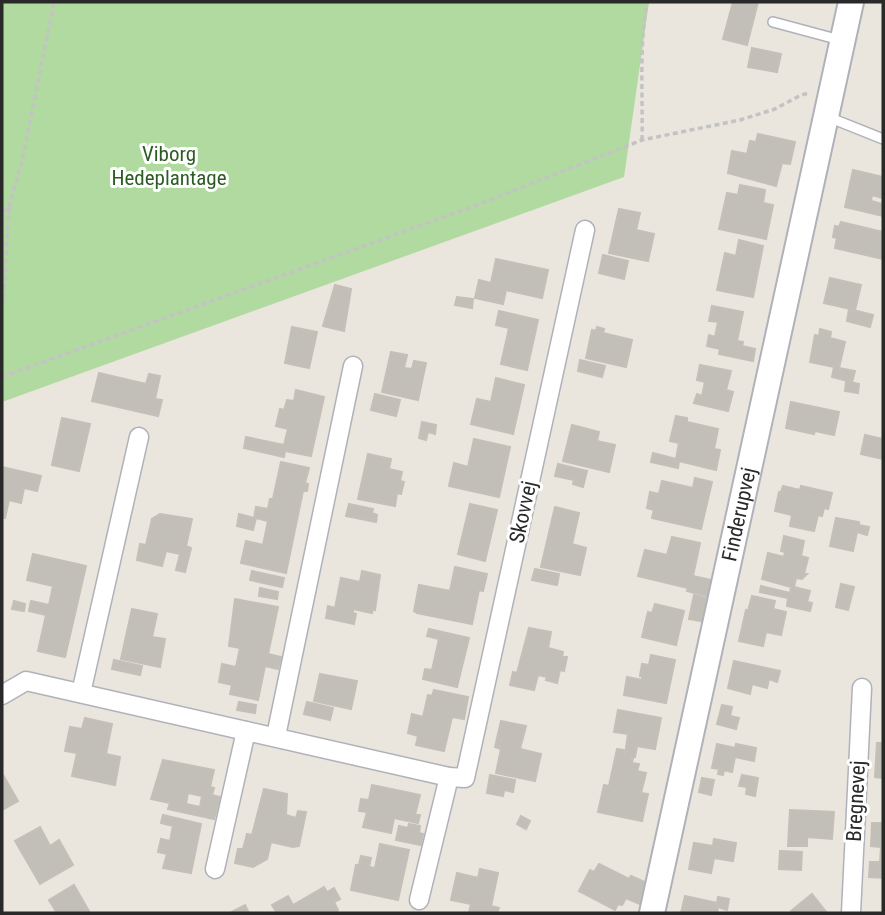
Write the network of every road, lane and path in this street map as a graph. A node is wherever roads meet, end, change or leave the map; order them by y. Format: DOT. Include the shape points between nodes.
graph roads {
  1 [pos="54,2"];
  2 [pos="647,2"];
  3 [pos="851,2"];
  4 [pos="773,22"];
  5 [pos="842,41"];
  6 [pos="832,88"];
  7 [pos="826,116"];
  8 [pos="883,139"];
  9 [pos="642,140"];
  10 [pos="9,207"];
  11 [pos="2,212"];
  12 [pos="585,230"];
  13 [pos="2,306"];
  14 [pos="353,366"];
  15 [pos="2,377"];
  16 [pos="139,437"];
  17 [pos="862,688"];
  18 [pos="81,693"];
  19 [pos="2,695"];
  20 [pos="246,731"];
  21 [pos="276,736"];
  22 [pos="449,777"];
  23 [pos="215,869"];
  24 [pos="419,900"];
  25 [pos="652,913"];
  26 [pos="850,913"];
  1 -- 10 [label="path"];
  2 -- 9 [label="path" via="642,32"];
  3 -- 5 [label="street, Finderupvej"];
  4 -- 5 [label="lane"];
  5 -- 6 [label="street, Finderupvej"];
  6 -- 7 [label="street, Finderupvej"];
  6 -- 9 [label="path" via="801,95 740,120"];
  7 -- 8 [label="lane"];
  7 -- 25 [label="street, Finderupvej"];
  9 -- 15 [label="path" via="477,205"];
  10 -- 11 [label="path"];
  10 -- 13 [label="path"];
  12 -- 22 [label="street, Skovvej" via="465,778"];
  14 -- 21 [label="street"];
  16 -- 18 [label="street"];
  17 -- 26 [label="street, Bregnevej"];
  18 -- 19 [label="street" via="26,681"];
  18 -- 20 [label="street"];
  20 -- 21 [label="street"];
  20 -- 23 [label="street"];
  21 -- 22 [label="street"];
  22 -- 24 [label="street"];
}
